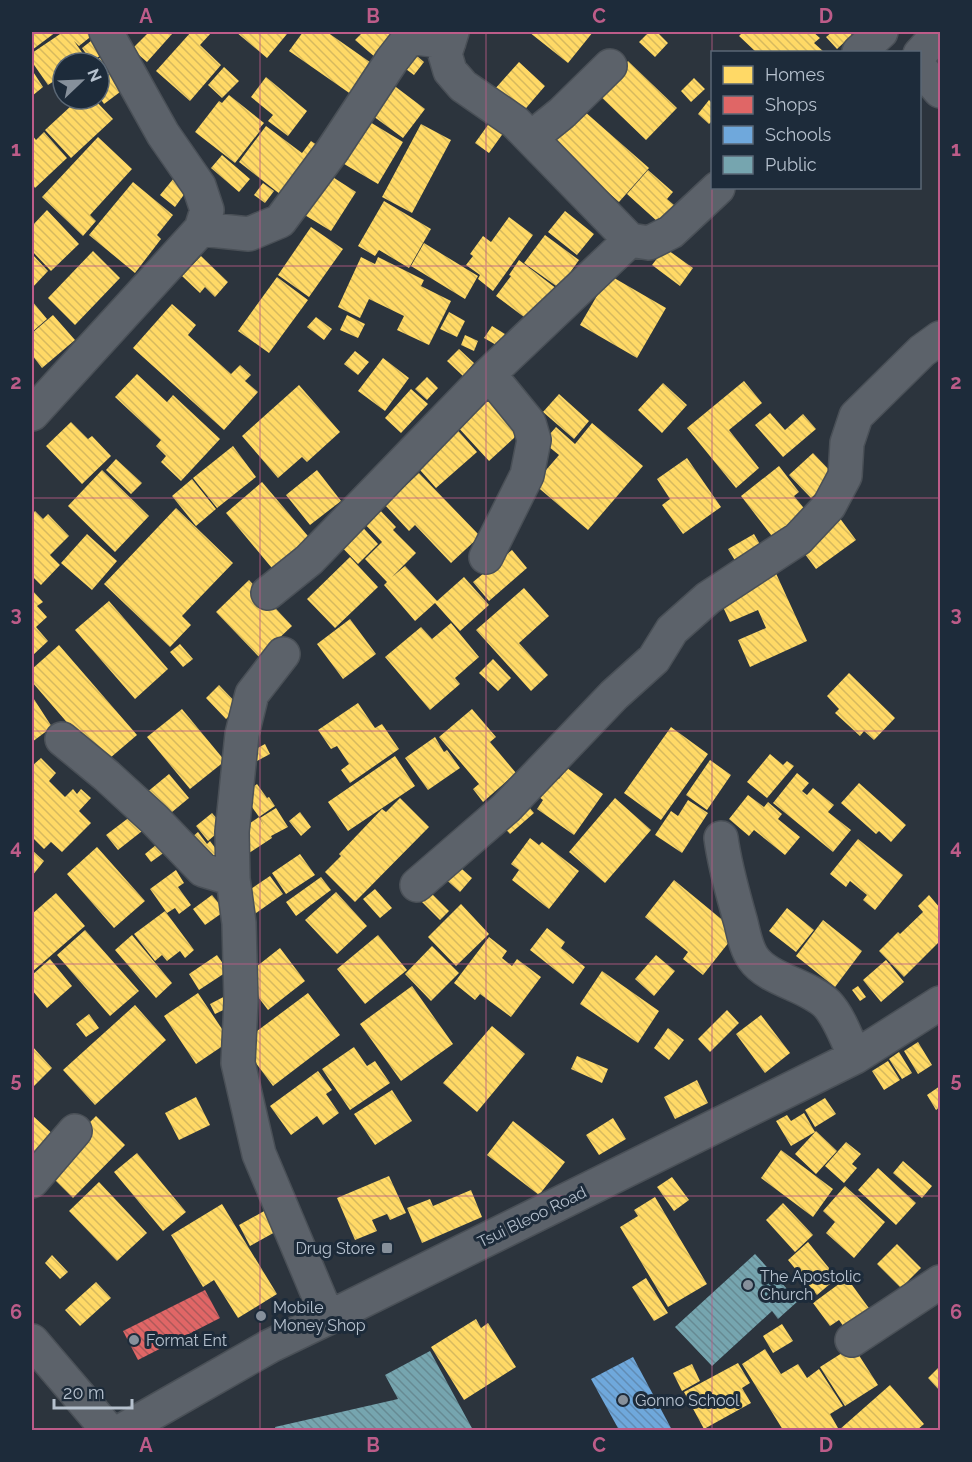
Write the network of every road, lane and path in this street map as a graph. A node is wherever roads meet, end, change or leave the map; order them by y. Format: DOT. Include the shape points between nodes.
graph roads {
  1 [pos="106,32"];
  2 [pos="881,32"];
  3 [pos="888,32"];
  4 [pos="940,32"];
  5 [pos="450,37"];
  6 [pos="860,51"];
  7 [pos="905,51"];
  8 [pos="921,53"];
  9 [pos="610,66"];
  10 [pos="921,69"];
  11 [pos="940,91"];
  12 [pos="531,138"];
  13 [pos="717,189"];
  14 [pos="201,229"];
  15 [pos="630,240"];
  16 [pos="940,338"];
  17 [pos="489,374"];
  18 [pos="32,414"];
  19 [pos="486,557"];
  20 [pos="268,593"];
  21 [pos="283,654"];
  22 [pos="62,739"];
  23 [pos="721,838"];
  24 [pos="233,879"];
  25 [pos="417,885"];
  26 [pos="940,1003"];
  27 [pos="855,1057"];
  28 [pos="75,1131"];
  29 [pos="32,1181"];
  30 [pos="940,1282"];
  31 [pos="328,1318"];
  32 [pos="852,1340"];
  33 [pos="32,1341"];
  34 [pos="108,1431"];
  35 [pos="123,1431"];
  1 -- 14 [label="street" via="163,134 199,186 207,210"];
  2 -- 6 [label="street"];
  3 -- 7 [label="street"];
  4 -- 8 [label="street"];
  5 -- 12 [label="street" via="445,54 450,71 463,86"];
  5 -- 14 [label="street" via="406,42 279,222 249,234"];
  9 -- 12 [label="street"];
  10 -- 11 [label="street"];
  12 -- 15 [label="street"];
  13 -- 15 [label="street" via="671,232 649,243"];
  14 -- 18 [label="street"];
  15 -- 17 [label="street"];
  16 -- 25 [label="street" via="856,416 847,443 845,476 829,506 798,539 708,598 686,617 672,630 654,659 614,695 506,808"];
  17 -- 19 [label="street" via="529,423 534,440 527,475"];
  17 -- 20 [label="street" via="309,560"];
  21 -- 24 [label="street" via="252,694 242,735 232,832"];
  22 -- 24 [label="street" via="154,819 203,870"];
  23 -- 27 [label="street" via="726,869 753,958 827,1005"];
  24 -- 31 [label="street" via="240,946 238,1063 259,1154"];
  26 -- 27 [label="street, Tsui Bleoo Road"];
  27 -- 31 [label="street, Tsui Bleoo Road"];
  28 -- 29 [label="street"];
  30 -- 32 [label="street"];
  31 -- 35 [label="street, Tsui Bleoo Road" via="270,1346"];
  33 -- 34 [label="street"];
}
